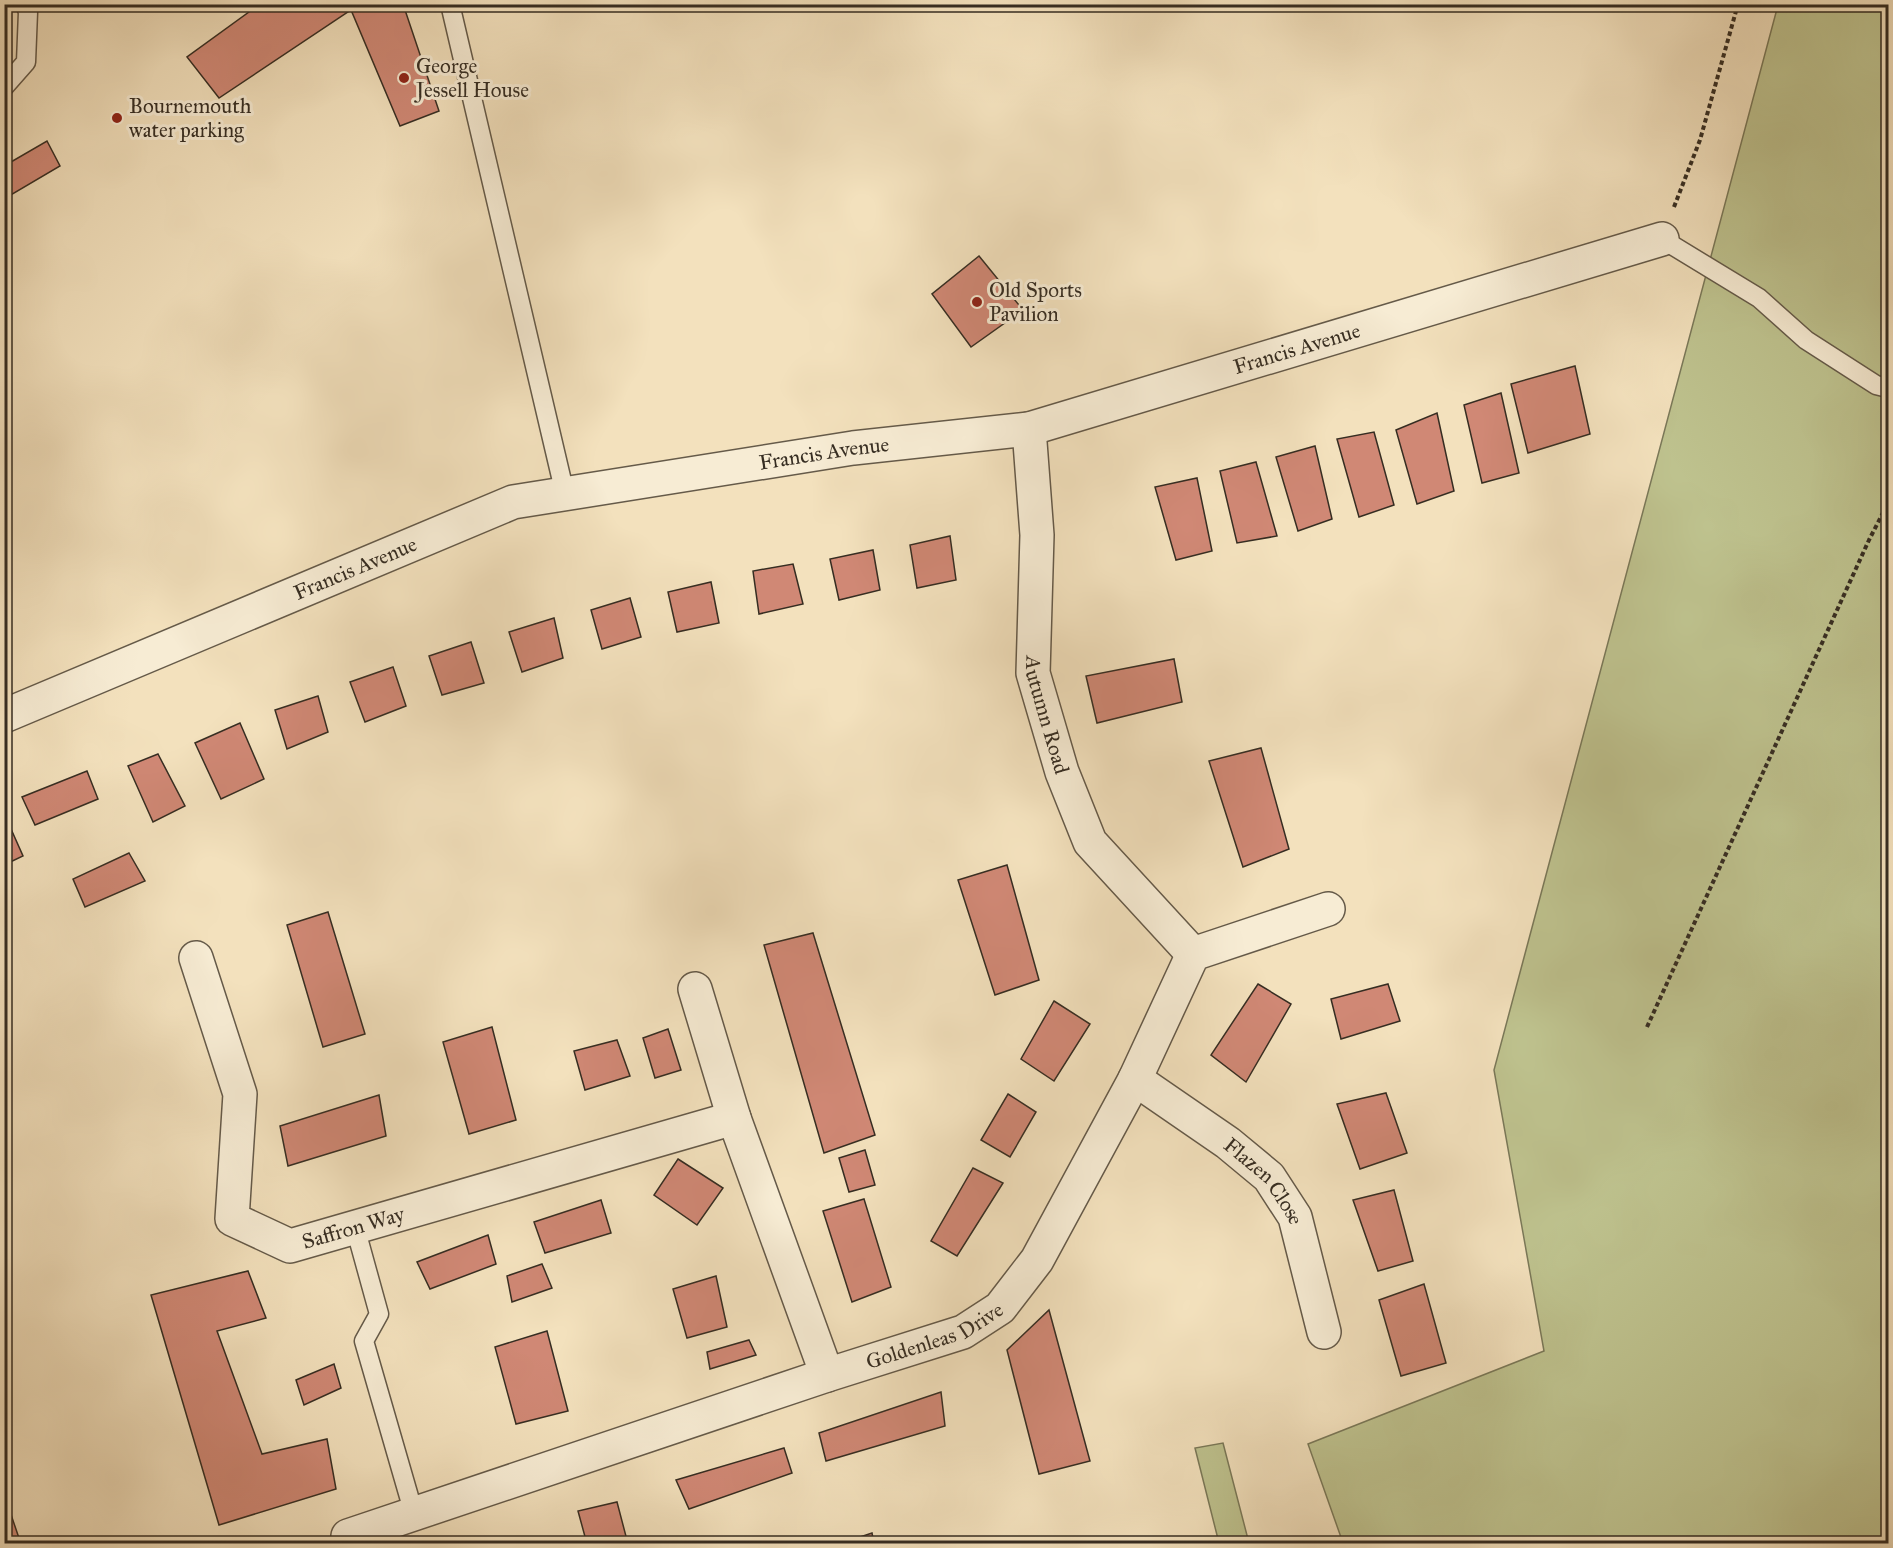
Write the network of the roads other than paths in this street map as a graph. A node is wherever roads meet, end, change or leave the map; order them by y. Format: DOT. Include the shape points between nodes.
graph roads {
  1 [pos="25,4"];
  2 [pos="450,4"];
  3 [pos="4,87"];
  4 [pos="1662,239"];
  5 [pos="1888,388"];
  6 [pos="1029,429"];
  7 [pos="565,494"];
  8 [pos="4,716"];
  9 [pos="1328,909"];
  10 [pos="1193,954"];
  11 [pos="196,958"];
  12 [pos="695,989"];
  13 [pos="1135,1079"];
  14 [pos="734,1118"];
  15 [pos="355,1227"];
  16 [pos="1324,1332"];
  17 [pos="827,1375"];
  18 [pos="414,1514"];
  19 [pos="348,1536"];
  1 -- 3 [label="lane" via="26,62"];
  2 -- 7 [label="lane"];
  4 -- 5 [label="lane" via="1759,298 1806,340 1876,385"];
  4 -- 6 [label="street, Francis Avenue"];
  6 -- 7 [label="street, Francis Avenue" via="853,448"];
  6 -- 10 [label="street, Autumn Road" via="1037,535 1033,673 1062,772 1089,842"];
  7 -- 8 [label="street, Francis Avenue" via="513,502"];
  9 -- 10 [label="street"];
  10 -- 13 [label="street, Goldenleas Drive"];
  11 -- 15 [label="street, Saffron Way" via="240,1094 232,1219 290,1246"];
  12 -- 14 [label="street"];
  13 -- 16 [label="street, Flazen Close" via="1228,1143 1269,1177 1295,1217"];
  13 -- 17 [label="street, Goldenleas Drive" via="1036,1260 1000,1308 963,1332"];
  14 -- 15 [label="street, Saffron Way"];
  14 -- 17 [label="street"];
  15 -- 18 [label="lane" via="379,1314 364,1341"];
  17 -- 18 [label="street, Goldenleas Drive"];
  18 -- 19 [label="street, Goldenleas Drive"];
}
